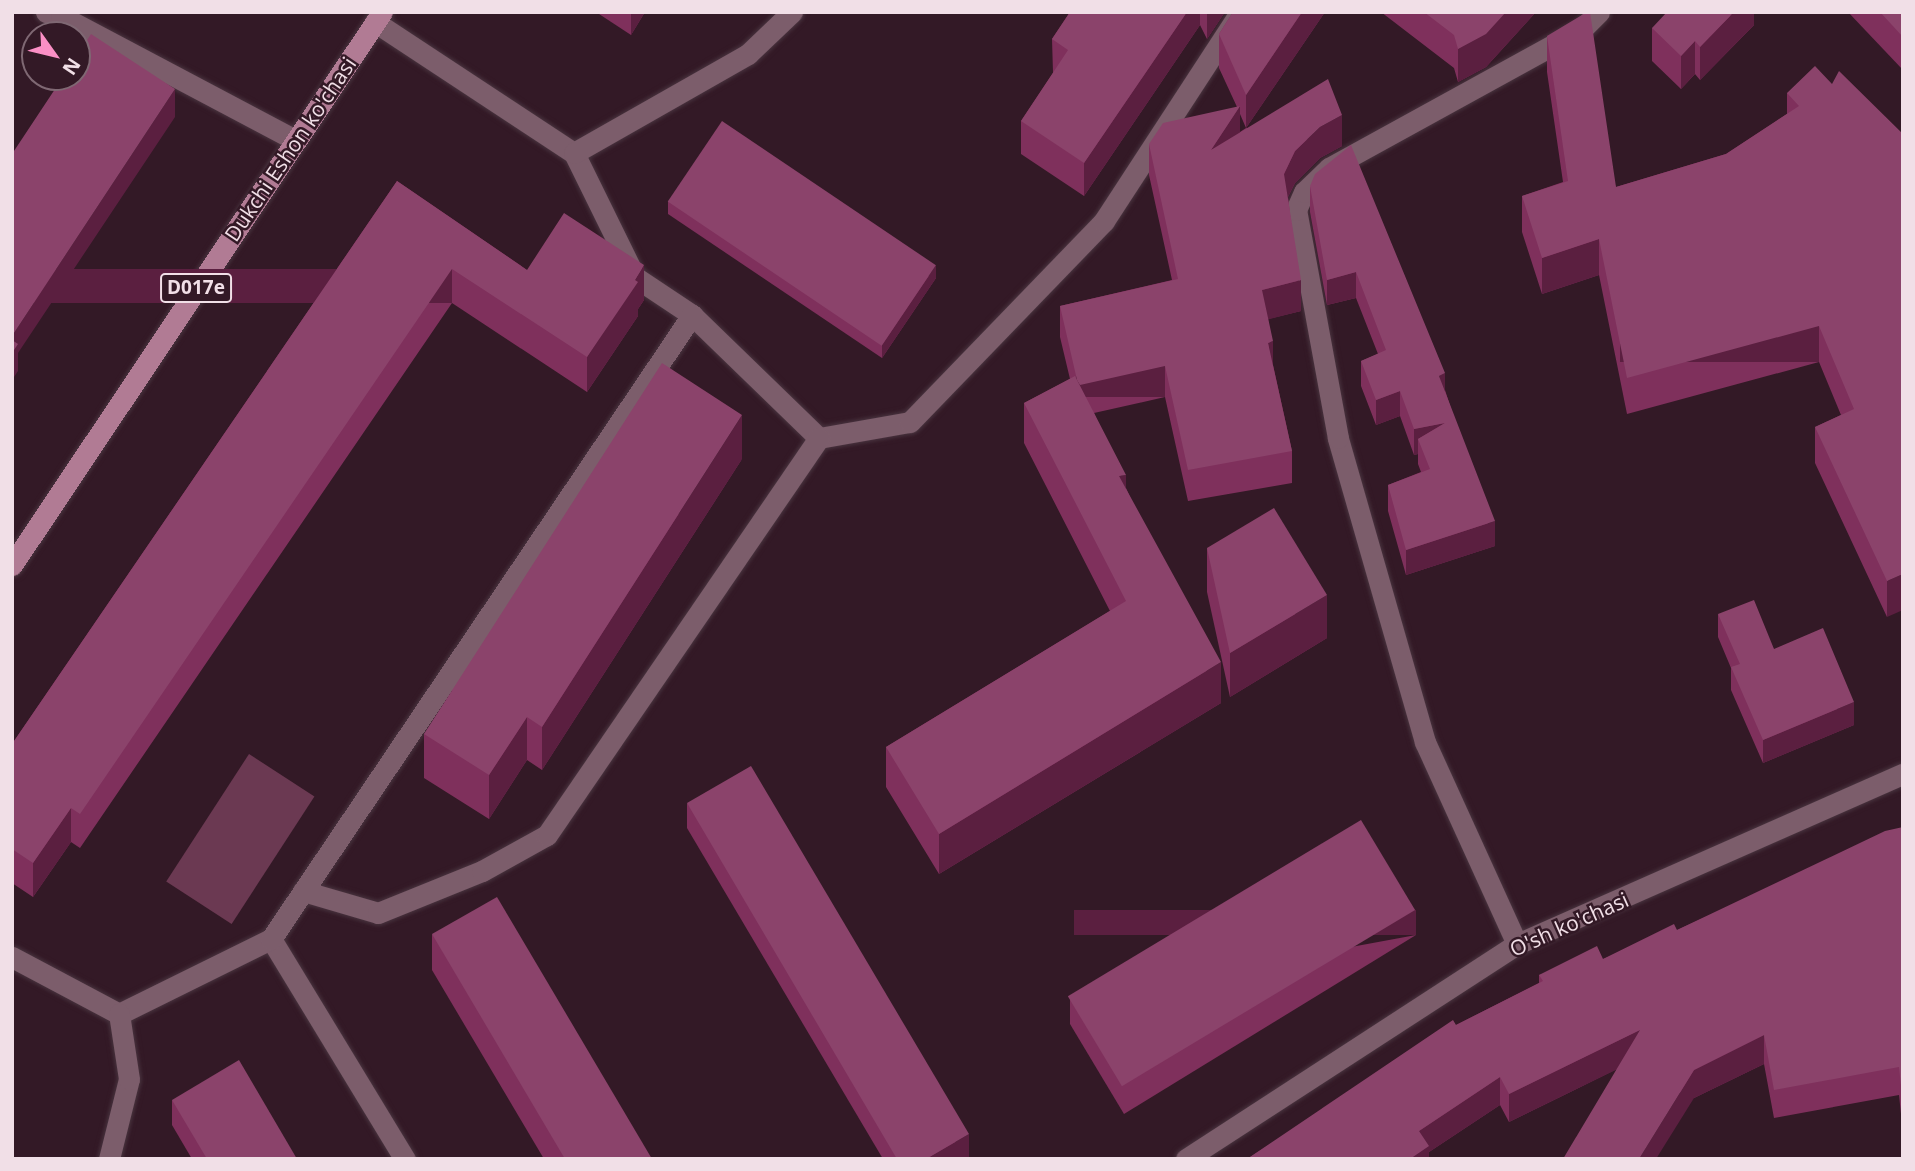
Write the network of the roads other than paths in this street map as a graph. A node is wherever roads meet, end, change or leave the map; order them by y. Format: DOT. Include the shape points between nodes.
graph roads {
  1 [pos="46,12"];
  2 [pos="792,12"];
  3 [pos="1240,12"];
  4 [pos="1599,12"];
  5 [pos="379,17"];
  6 [pos="295,140"];
  7 [pos="574,153"];
  8 [pos="692,315"];
  9 [pos="819,438"];
  10 [pos="12,565"];
  11 [pos="1903,774"];
  12 [pos="303,891"];
  13 [pos="271,939"];
  14 [pos="1517,944"];
  15 [pos="12,957"];
  16 [pos="118,1014"];
  17 [pos="109,1159"];
  18 [pos="405,1159"];
  19 [pos="1186,1159"];
  1 -- 6 [label="street"];
  2 -- 7 [label="street" via="748,54"];
  3 -- 9 [label="street" via="1104,221 910,422"];
  4 -- 14 [label="street" via="1582,29 1329,168 1304,192 1296,210 1338,438 1424,742"];
  5 -- 6 [label="main road, Dukchi Eshon ko'chasi / D017e"];
  5 -- 7 [label="street"];
  6 -- 10 [label="main road, Dukchi Eshon ko'chasi / D017e"];
  7 -- 8 [label="street" via="635,277"];
  8 -- 9 [label="street"];
  8 -- 12 [label="street"];
  9 -- 12 [label="street" via="547,835 482,871 377,913"];
  11 -- 14 [label="street, O'sh ko'chasi"];
  12 -- 13 [label="street"];
  13 -- 16 [label="street"];
  13 -- 18 [label="street"];
  14 -- 19 [label="street, O'sh ko'chasi"];
  15 -- 16 [label="street"];
  16 -- 17 [label="street" via="129,1079"];
}
